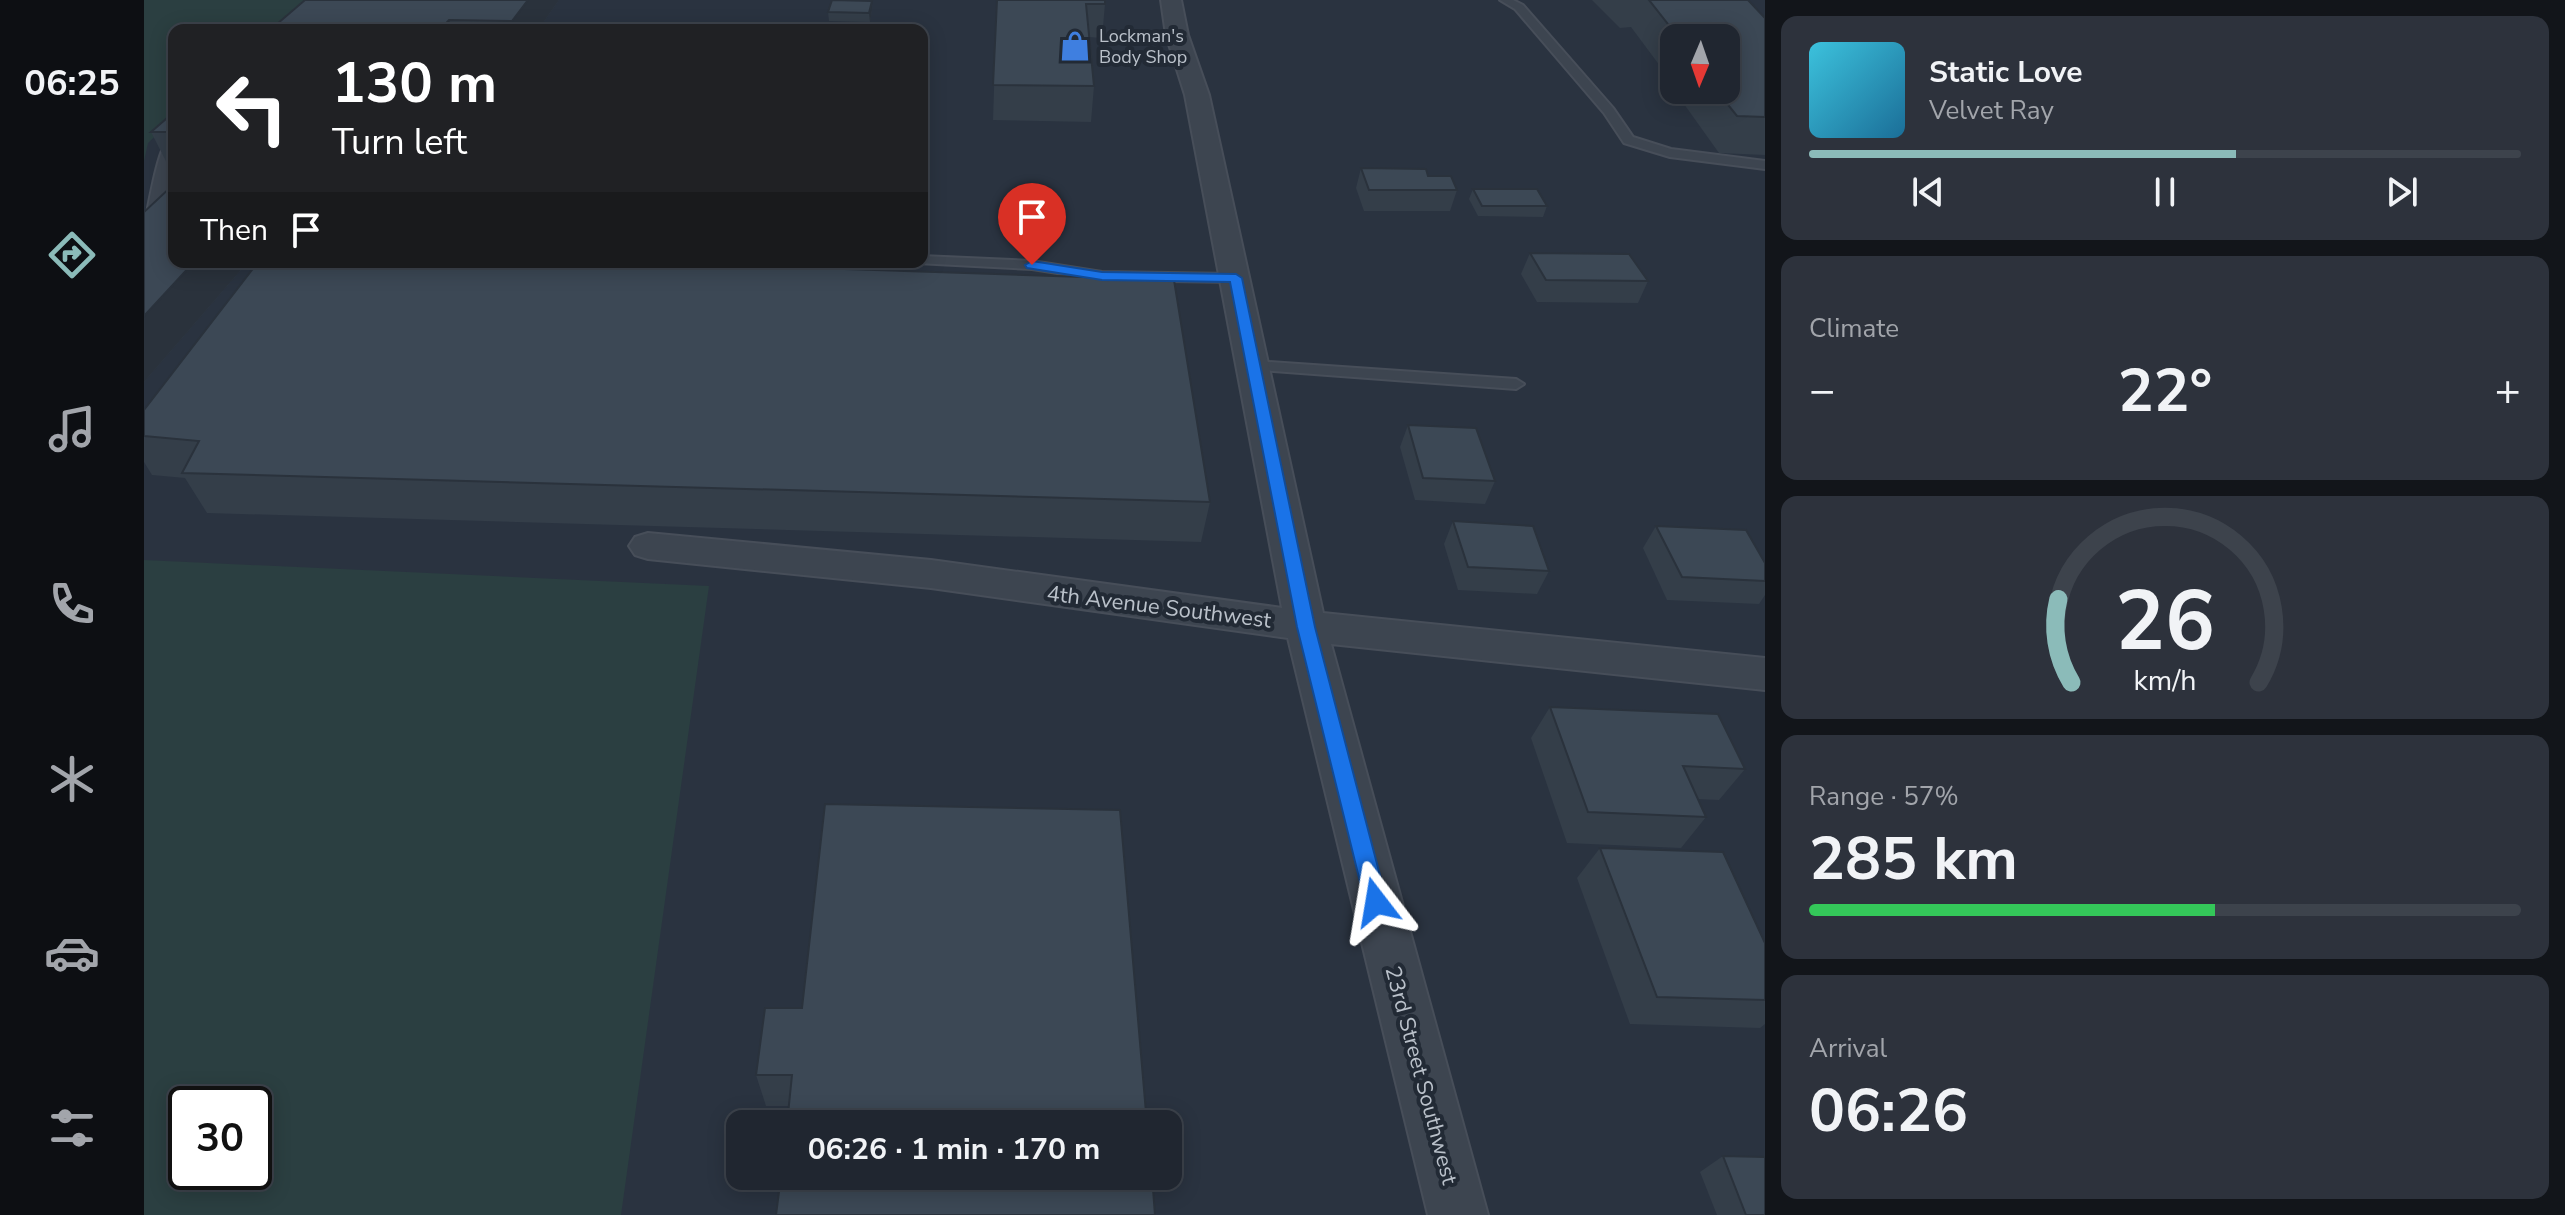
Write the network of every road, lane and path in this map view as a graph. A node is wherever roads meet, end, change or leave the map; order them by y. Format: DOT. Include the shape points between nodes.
graph roads {
  1 [pos="1171,0"];
  2 [pos="1505,0"];
  3 [pos="168,150"];
  4 [pos="1765,165"];
  5 [pos="144,233"];
  6 [pos="928,260"];
  7 [pos="1236,278"];
  8 [pos="1254,366"];
  9 [pos="1516,384"];
  10 [pos="648,546"];
  11 [pos="1306,627"];
  12 [pos="1765,674"];
  13 [pos="1458,1215"];
  1 -- 7 [label="street, 23rd Street Southwest"];
  2 -- 4 [label="lane" via="1519,7 1628,140 1670,153"];
  3 -- 5 [label="lane" via="157,207"];
  6 -- 7 [label="lane" via="1032,265 1102,276"];
  7 -- 8 [label="street, 23rd Street Southwest"];
  8 -- 9 [label="lane"];
  8 -- 11 [label="street, 23rd Street Southwest"];
  10 -- 11 [label="street, 4th Avenue Southwest" via="931,574"];
  11 -- 12 [label="street, 4th Avenue Southwest"];
  11 -- 13 [label="street, 23rd Street Southwest"];
}
